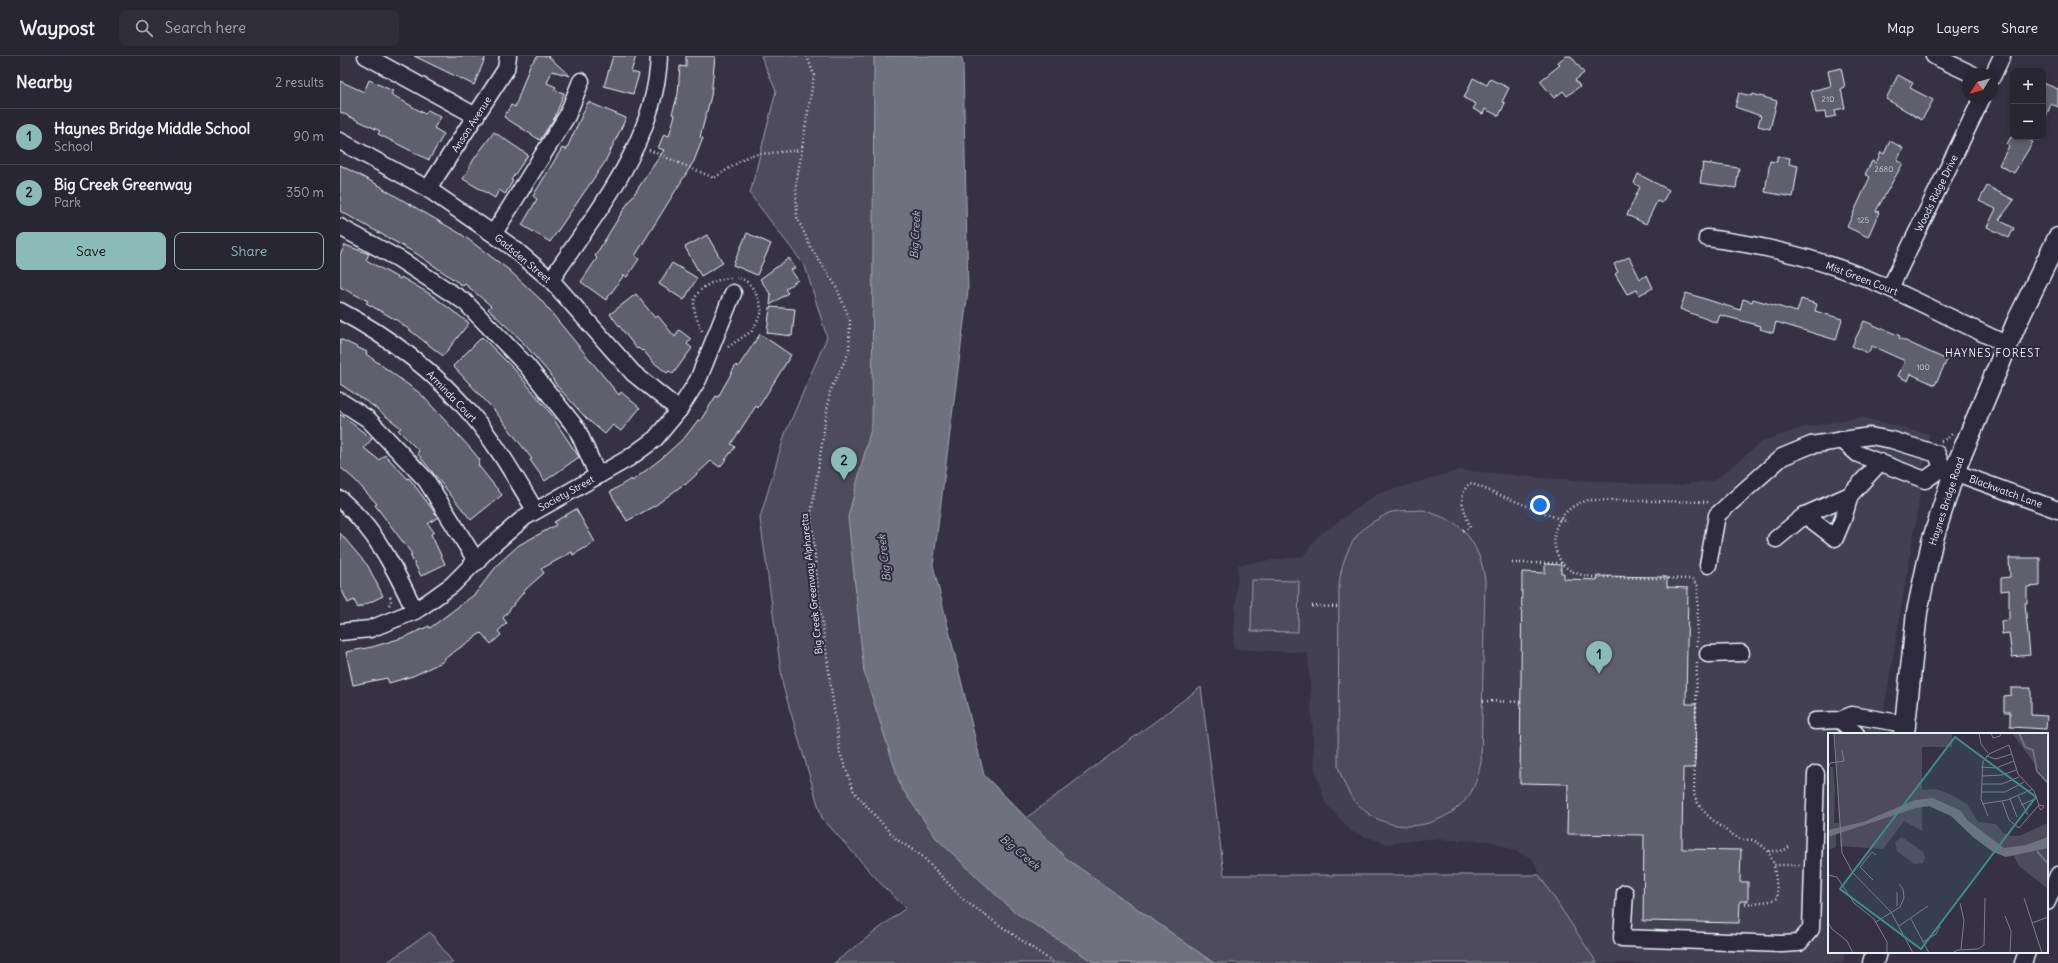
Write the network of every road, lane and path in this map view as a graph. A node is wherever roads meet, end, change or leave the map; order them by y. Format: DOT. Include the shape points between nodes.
graph roads {
  1 [pos="366,56"];
  2 [pos="508,56"];
  3 [pos="659,56"];
  4 [pos="807,56"];
  5 [pos="1934,56"];
  6 [pos="2002,56"];
  7 [pos="1996,68"];
  8 [pos="1962,69"];
  9 [pos="581,81"];
  10 [pos="1979,104"];
  11 [pos="476,116"];
  12 [pos="340,141"];
  13 [pos="649,142"];
  14 [pos="647,149"];
  15 [pos="802,150"];
  16 [pos="644,156"];
  17 [pos="428,189"];
  18 [pos="340,227"];
  19 [pos="494,234"];
  20 [pos="1707,238"];
  21 [pos="2058,238"];
  22 [pos="551,280"];
  23 [pos="1890,288"];
  24 [pos="733,293"];
  25 [pos="340,311"];
  26 [pos="703,333"];
  27 [pos="2008,345"];
  28 [pos="726,351"];
  29 [pos="340,401"];
  30 [pos="678,410"];
  31 [pos="1842,440"];
  32 [pos="1880,462"];
  33 [pos="1948,470"];
  34 [pos="598,476"];
  35 [pos="1850,495"];
  36 [pos="340,500"];
  37 [pos="535,510"];
  38 [pos="2058,510"];
  39 [pos="1804,515"];
  40 [pos="1567,522"];
  41 [pos="1463,530"];
  42 [pos="1776,539"];
  43 [pos="477,562"];
  44 [pos="1512,563"];
  45 [pos="1708,565"];
  46 [pos="390,593"];
  47 [pos="1312,606"];
  48 [pos="1339,607"];
  49 [pos="386,608"];
  50 [pos="415,611"];
  51 [pos="340,632"];
  52 [pos="1741,653"];
  53 [pos="1701,655"];
  54 [pos="1482,701"];
  55 [pos="1521,702"];
  56 [pos="1840,720"];
  57 [pos="1815,721"];
  58 [pos="1905,729"];
  59 [pos="1855,733"];
  60 [pos="1816,774"];
  61 [pos="1792,845"];
  62 [pos="1769,851"];
  63 [pos="1774,865"];
  64 [pos="1806,865"];
  65 [pos="2058,875"];
  66 [pos="1625,893"];
  67 [pos="2048,900"];
  68 [pos="1745,904"];
  69 [pos="1876,953"];
  70 [pos="2027,953"];
  71 [pos="1054,963"];
  72 [pos="1874,963"];
  73 [pos="2023,963"];
  1 -- 11 [label="street"];
  2 -- 11 [label="street, Anson Avenue" via="506,69"];
  3 -- 22 [label="street" via="654,99 637,144 621,175"];
  4 -- 15 [label="path, Big Creek Greenway Alpharetta" via="814,75"];
  5 -- 8 [label="street"];
  6 -- 7 [label="street"];
  9 -- 19 [label="street" via="567,116"];
  10 -- 23 [label="street, Woods Ridge Drive"];
  11 -- 17 [label="street, Anson Avenue"];
  12 -- 17 [label="street, Gadsden Street"];
  13 -- 14 [label="path"];
  14 -- 15 [label="path" via="714,178 750,155"];
  14 -- 16 [label="path"];
  15 -- 71 [label="path, Big Creek Greenway Alpharetta" via="796,185 797,217 811,248 836,286 850,320 849,352 830,391 811,515 820,606 840,753 854,792 896,840 922,856 964,901"];
  17 -- 19 [label="street, Gadsden Street"];
  18 -- 34 [label="street" via="399,259 465,302 527,366 577,429"];
  19 -- 22 [label="street, Gadsden Street"];
  20 -- 23 [label="street, Mist Green Court" via="1746,243 1795,254"];
  21 -- 27 [label="main road, Haynes Bridge Road"];
  22 -- 30 [label="street, Gadsden Street" via="633,373"];
  23 -- 27 [label="street, Mist Green Court"];
  24 -- 30 [label="street, Society Street" via="698,380"];
  25 -- 37 [label="street, Arminda Court" via="372,328 424,367 471,414 505,459"];
  26 -- 28 [label="path" via="694,302 699,291 725,278 739,278 749,284 759,298 762,312 752,330 729,344"];
  27 -- 33 [label="main road, Haynes Bridge Road"];
  29 -- 43 [label="street" via="368,419 426,480"];
  30 -- 34 [label="street, Society Street" via="655,439"];
  31 -- 32 [label="street" via="1858,454"];
  31 -- 33 [label="street" via="1870,436 1892,440 1937,454"];
  31 -- 45 [label="street" via="1811,444 1782,457 1717,515"];
  32 -- 33 [label="street" via="1924,480"];
  32 -- 35 [label="street"];
  33 -- 38 [label="street, Blackwatch Lane"];
  33 -- 58 [label="main road, Haynes Bridge Road" via="1917,612"];
  34 -- 37 [label="street, Society Street"];
  35 -- 39 [label="street"];
  35 -- 39 [label="street" via="1835,538"];
  36 -- 50 [label="street" via="370,531 389,559"];
  37 -- 43 [label="street, Society Street" via="489,548"];
  39 -- 42 [label="street"];
  40 -- 41 [label="path" via="1470,483 1461,497 1470,528"];
  43 -- 50 [label="street, Society Street" via="452,585"];
  44 -- 53 [label="path" via="1562,563 1566,568 1593,578 1692,579 1698,586"];
  46 -- 49 [label="path" via="391,602"];
  47 -- 48 [label="path"];
  50 -- 51 [label="street, Society Street" via="370,629"];
  52 -- 53 [label="street"];
  53 -- 62 [label="path" via="1694,794 1697,804 1710,818 1739,839 1752,840"];
  54 -- 55 [label="path"];
  56 -- 57 [label="street"];
  56 -- 58 [label="street" via="1852,715"];
  56 -- 59 [label="street"];
  60 -- 66 [label="street" via="1811,929 1799,943 1622,938"];
  61 -- 62 [label="path" via="1781,851"];
  62 -- 63 [label="path"];
  63 -- 64 [label="path"];
  63 -- 68 [label="path" via="1778,898"];
  65 -- 67 [label="street"];
  69 -- 72 [label="main road"];
  70 -- 73 [label="street"];
}
